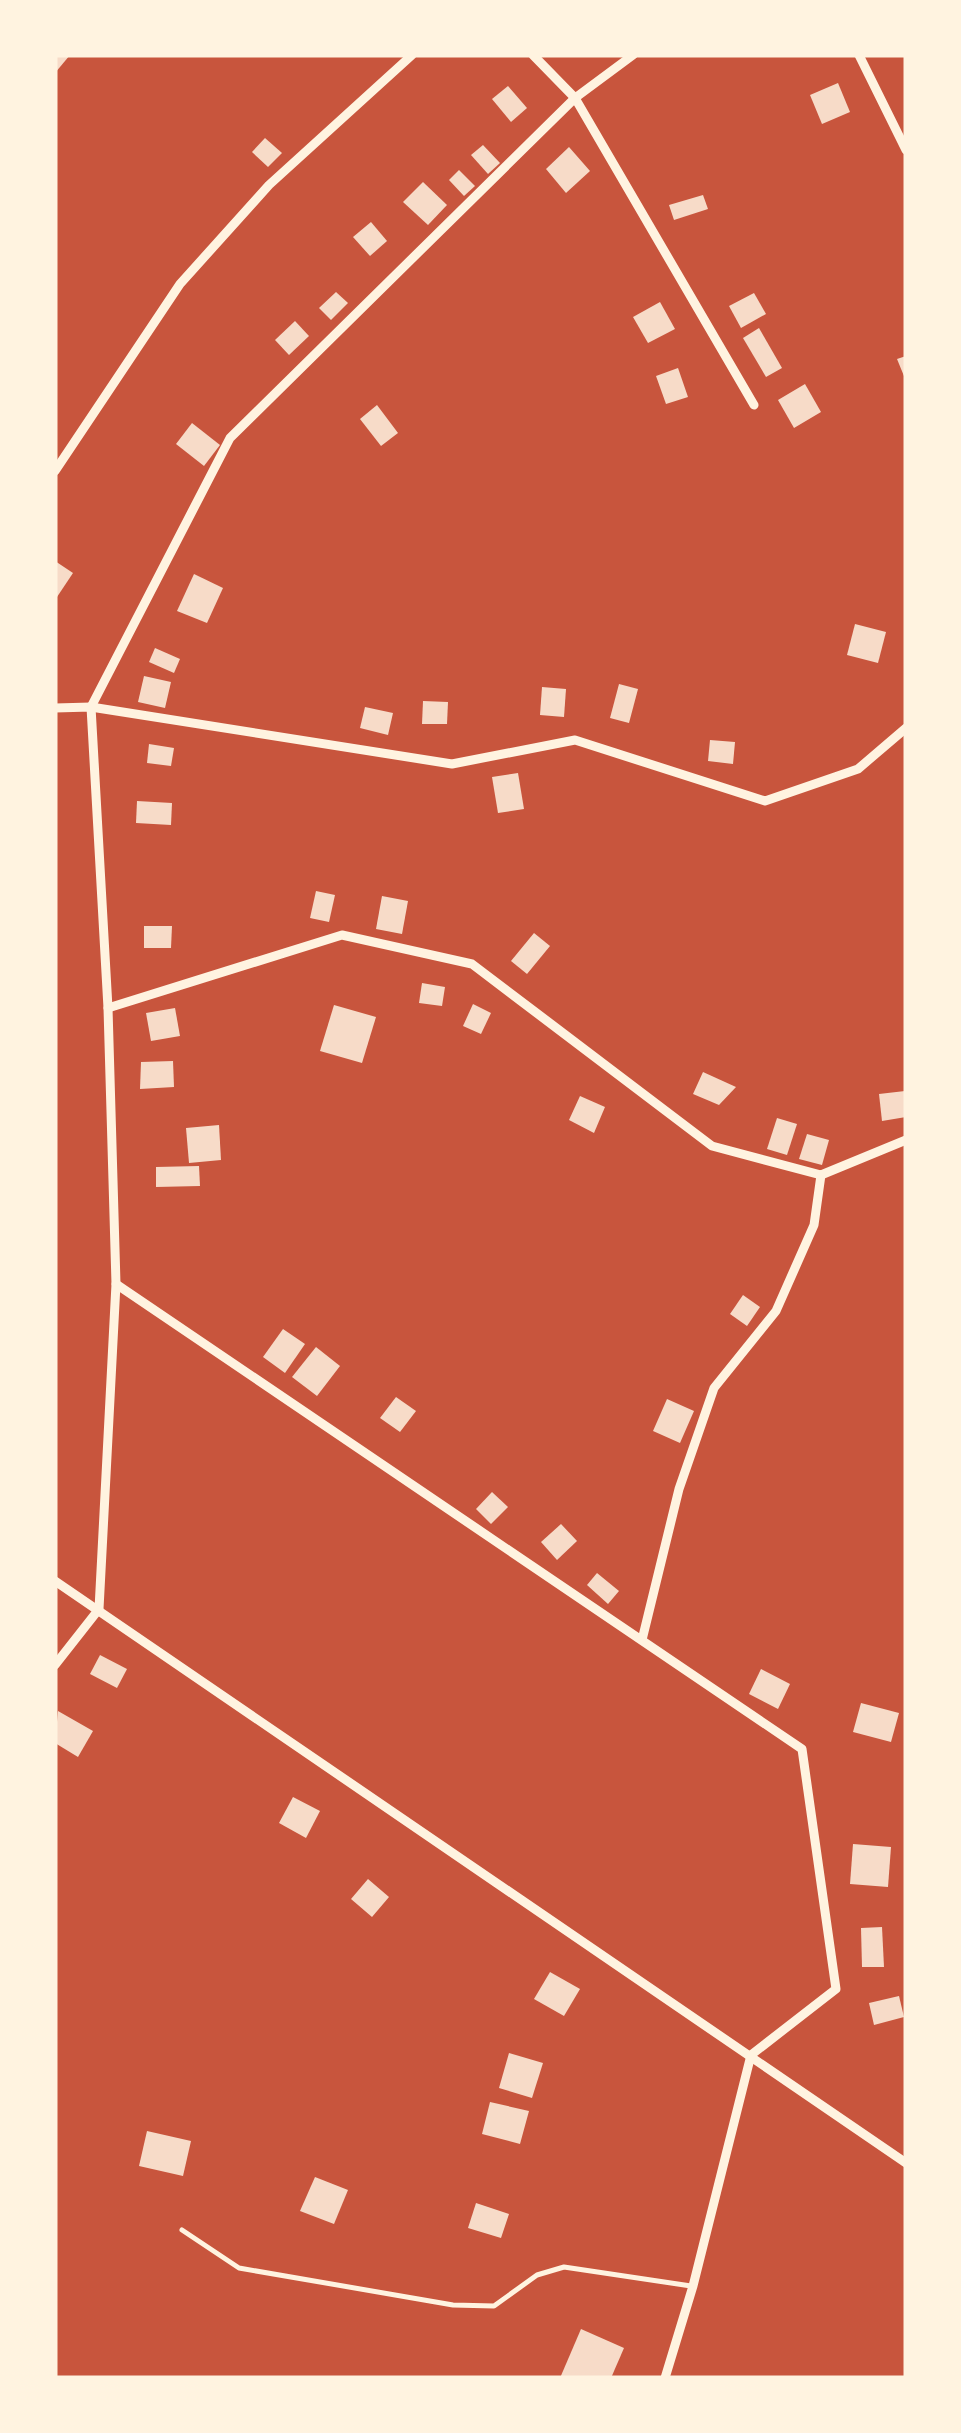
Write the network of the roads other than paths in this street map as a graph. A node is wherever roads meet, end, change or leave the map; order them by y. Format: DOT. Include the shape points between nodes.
graph roads {
  1 [pos="412,55"];
  2 [pos="533,55"];
  3 [pos="633,55"];
  4 [pos="859,55"];
  5 [pos="575,98"];
  6 [pos="906,150"];
  7 [pos="754,405"];
  8 [pos="55,471"];
  9 [pos="91,706"];
  10 [pos="55,708"];
  11 [pos="906,728"];
  12 [pos="108,1008"];
  13 [pos="906,1140"];
  14 [pos="822,1175"];
  15 [pos="116,1284"];
  16 [pos="55,1582"];
  17 [pos="99,1609"];
  18 [pos="642,1640"];
  19 [pos="55,1665"];
  20 [pos="751,2056"];
  21 [pos="906,2164"];
  22 [pos="182,2230"];
  23 [pos="694,2286"];
  24 [pos="665,2378"];
  1 -- 8 [label="street" via="269,184 180,284"];
  2 -- 5 [label="street"];
  3 -- 5 [label="street"];
  4 -- 6 [label="street"];
  5 -- 7 [label="street"];
  5 -- 9 [label="street" via="230,438"];
  9 -- 10 [label="street"];
  9 -- 11 [label="street" via="452,764 575,740 765,802 858,769"];
  9 -- 12 [label="street"];
  12 -- 14 [label="street" via="342,935 472,964 712,1146"];
  12 -- 15 [label="street"];
  13 -- 14 [label="street"];
  14 -- 18 [label="street" via="814,1225 776,1312 714,1388 679,1489"];
  15 -- 17 [label="street"];
  15 -- 18 [label="street"];
  16 -- 17 [label="street"];
  17 -- 19 [label="street"];
  17 -- 20 [label="street"];
  18 -- 20 [label="street" via="802,1749 836,1989"];
  20 -- 21 [label="street"];
  20 -- 23 [label="street"];
  22 -- 23 [label="lane" via="239,2268 453,2306 494,2306 536,2275 564,2266"];
  23 -- 24 [label="street"];
}
